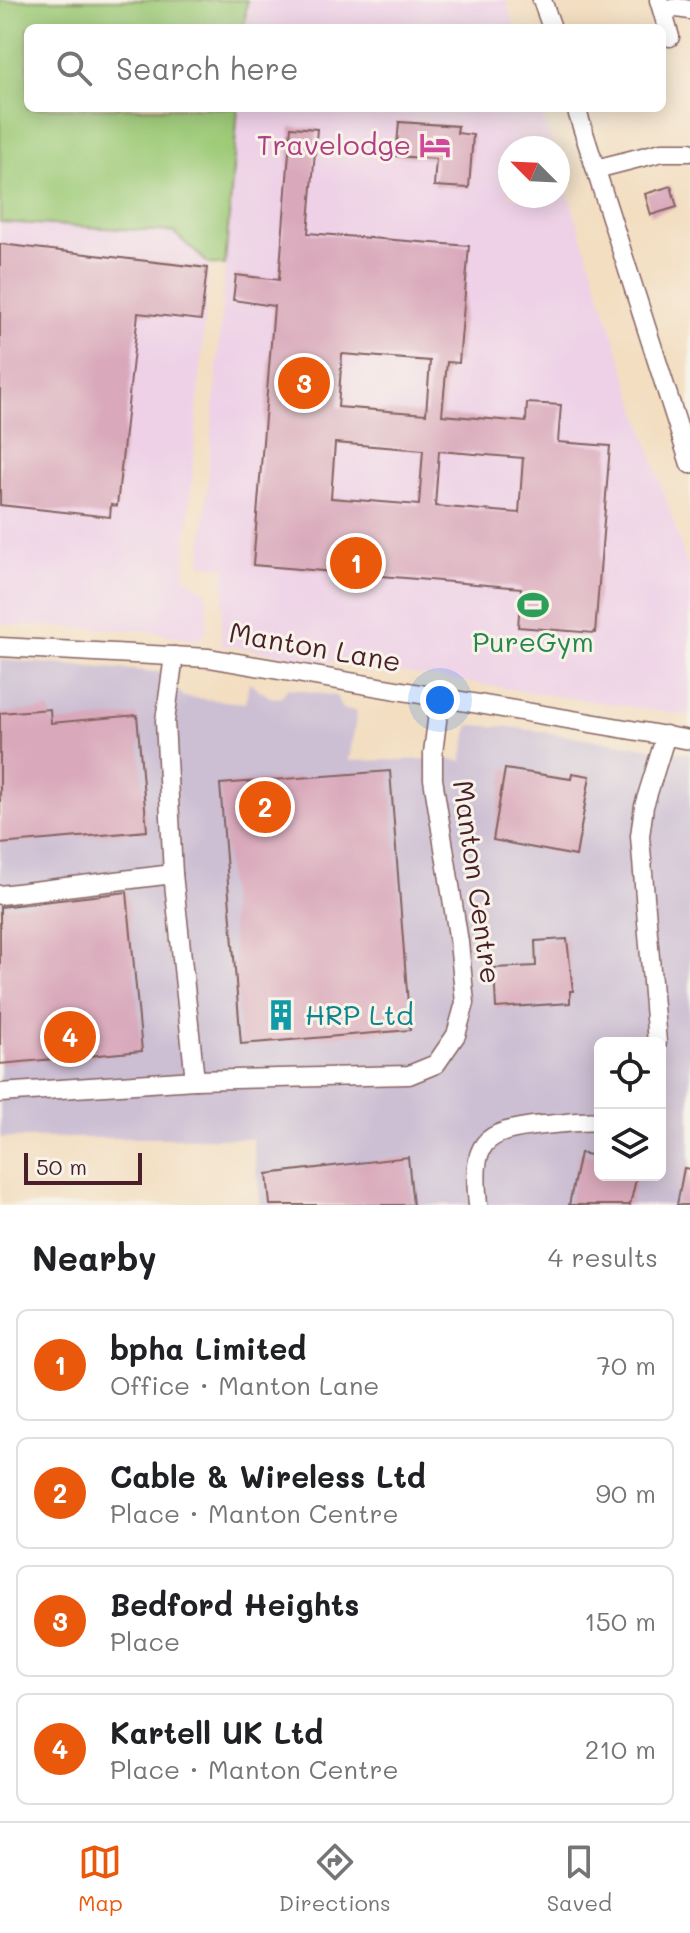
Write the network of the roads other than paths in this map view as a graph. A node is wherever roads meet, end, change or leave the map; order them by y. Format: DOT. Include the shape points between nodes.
graph roads {
  1 [pos="542,0"];
  2 [pos="661,6"];
  3 [pos="690,10"];
  4 [pos="551,24"];
  5 [pos="670,37"];
  6 [pos="577,112"];
  7 [pos="690,152"];
  8 [pos="596,169"];
  9 [pos="690,464"];
  10 [pos="0,647"];
  11 [pos="174,656"];
  12 [pos="440,697"];
  13 [pos="666,735"];
  14 [pos="690,740"];
  15 [pos="173,874"];
  16 [pos="0,895"];
  17 [pos="657,1037"];
  18 [pos="195,1080"];
  19 [pos="0,1093"];
  20 [pos="594,1122"];
  21 [pos="478,1205"];
  1 -- 4 [label="street"];
  2 -- 3 [label="street"];
  2 -- 5 [label="street"];
  6 -- 8 [label="street"];
  7 -- 8 [label="street" via="662,152"];
  8 -- 9 [label="street"];
  10 -- 11 [label="street, Manton Lane"];
  11 -- 12 [label="street, Manton Lane"];
  11 -- 15 [label="street" via="165,721"];
  12 -- 13 [label="street, Manton Lane"];
  12 -- 18 [label="street, Manton Centre" via="433,779 465,1003 456,1035 436,1064 409,1075"];
  13 -- 14 [label="street, Manton Lane"];
  13 -- 17 [label="street" via="640,836"];
  15 -- 16 [label="street"];
  15 -- 18 [label="street"];
  18 -- 19 [label="street, Manton Centre"];
  20 -- 21 [label="street" via="520,1127 486,1141 475,1173"];
}
